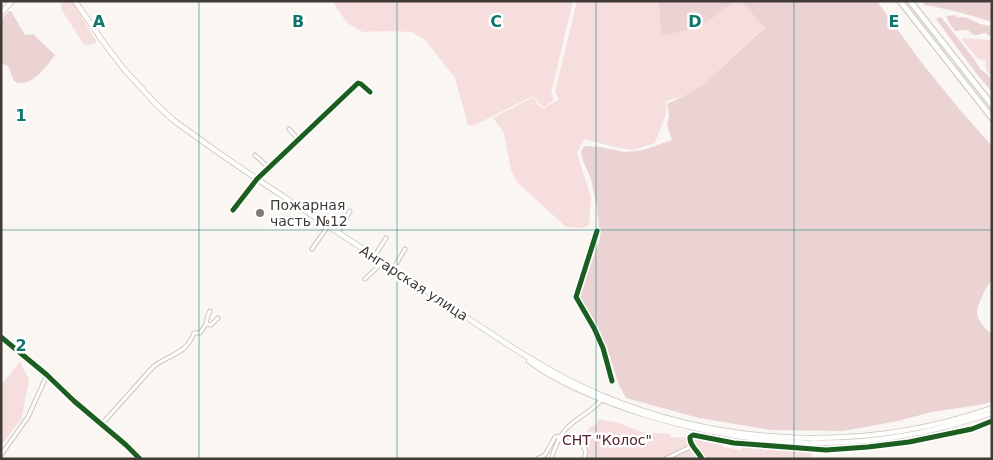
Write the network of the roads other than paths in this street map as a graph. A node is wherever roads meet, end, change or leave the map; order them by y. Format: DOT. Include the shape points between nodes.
graph roads {
  1 [pos="12,1"];
  2 [pos="75,1"];
  3 [pos="900,1"];
  4 [pos="910,1"];
  5 [pos="1,13"];
  6 [pos="370,92"];
  7 [pos="992,105"];
  8 [pos="992,118"];
  9 [pos="289,129"];
  10 [pos="298,139"];
  11 [pos="255,154"];
  12 [pos="268,168"];
  13 [pos="257,179"];
  14 [pos="233,210"];
  15 [pos="350,211"];
  16 [pos="328,226"];
  17 [pos="597,231"];
  18 [pos="338,232"];
  19 [pos="386,238"];
  20 [pos="312,249"];
  21 [pos="405,249"];
  22 [pos="374,257"];
  23 [pos="383,262"];
  24 [pos="393,269"];
  25 [pos="365,279"];
  26 [pos="210,312"];
  27 [pos="218,318"];
  28 [pos="206,324"];
  29 [pos="2,339"];
  30 [pos="510,346"];
  31 [pos="47,375"];
  32 [pos="612,381"];
  33 [pos="602,399"];
  34 [pos="992,408"];
  35 [pos="992,413"];
  36 [pos="992,421"];
  37 [pos="101,424"];
  38 [pos="561,436"];
  39 [pos="691,444"];
  40 [pos="1,455"];
  41 [pos="140,459"];
  42 [pos="537,459"];
  43 [pos="551,459"];
  44 [pos="584,459"];
  45 [pos="666,459"];
  46 [pos="702,459"];
  1 -- 5 [label="main road"];
  2 -- 13 [label="main road, Ангарская улица" via="123,68 154,102 173,120"];
  3 -- 8 [label="highway"];
  4 -- 7 [label="highway"];
  6 -- 10 [label="street" via="358,83"];
  9 -- 10 [label="street"];
  10 -- 12 [label="street"];
  11 -- 12 [label="street"];
  12 -- 13 [label="street"];
  13 -- 14 [label="street"];
  13 -- 16 [label="main road, Ангарская улица"];
  15 -- 18 [label="street"];
  16 -- 18 [label="main road, Ангарская улица"];
  16 -- 20 [label="street"];
  17 -- 32 [label="street" via="576,297 604,348"];
  18 -- 22 [label="main road, Ангарская улица"];
  19 -- 22 [label="street"];
  21 -- 24 [label="street"];
  22 -- 23 [label="main road, Ангарская улица"];
  23 -- 24 [label="main road, Ангарская улица"];
  23 -- 25 [label="street"];
  24 -- 30 [label="main road, Ангарская улица"];
  26 -- 28 [label="street"];
  27 -- 28 [label="street" via="211,325"];
  28 -- 37 [label="street" via="200,333 194,333 188,346 153,366"];
  29 -- 31 [label="street"];
  30 -- 33 [label="main road, Ангарская улица" via="545,372"];
  30 -- 34 [label="main road, Ангарская улица" via="579,385 636,408 704,427 765,436 831,438 880,434 923,427"];
  31 -- 37 [label="street"];
  31 -- 40 [label="street" via="28,417"];
  33 -- 35 [label="main road, Ангарская улица" via="635,412 702,430 772,441 834,442 898,437"];
  33 -- 38 [label="street"];
  36 -- 39 [label="street" via="972,429 868,448 826,450 734,443 696,435 690,437"];
  37 -- 41 [label="street"];
  38 -- 42 [label="street" via="555,437 544,455"];
  38 -- 43 [label="street"];
  38 -- 44 [label="street" via="564,441 583,446 586,452"];
  39 -- 45 [label="street"];
  39 -- 46 [label="street"];
}
